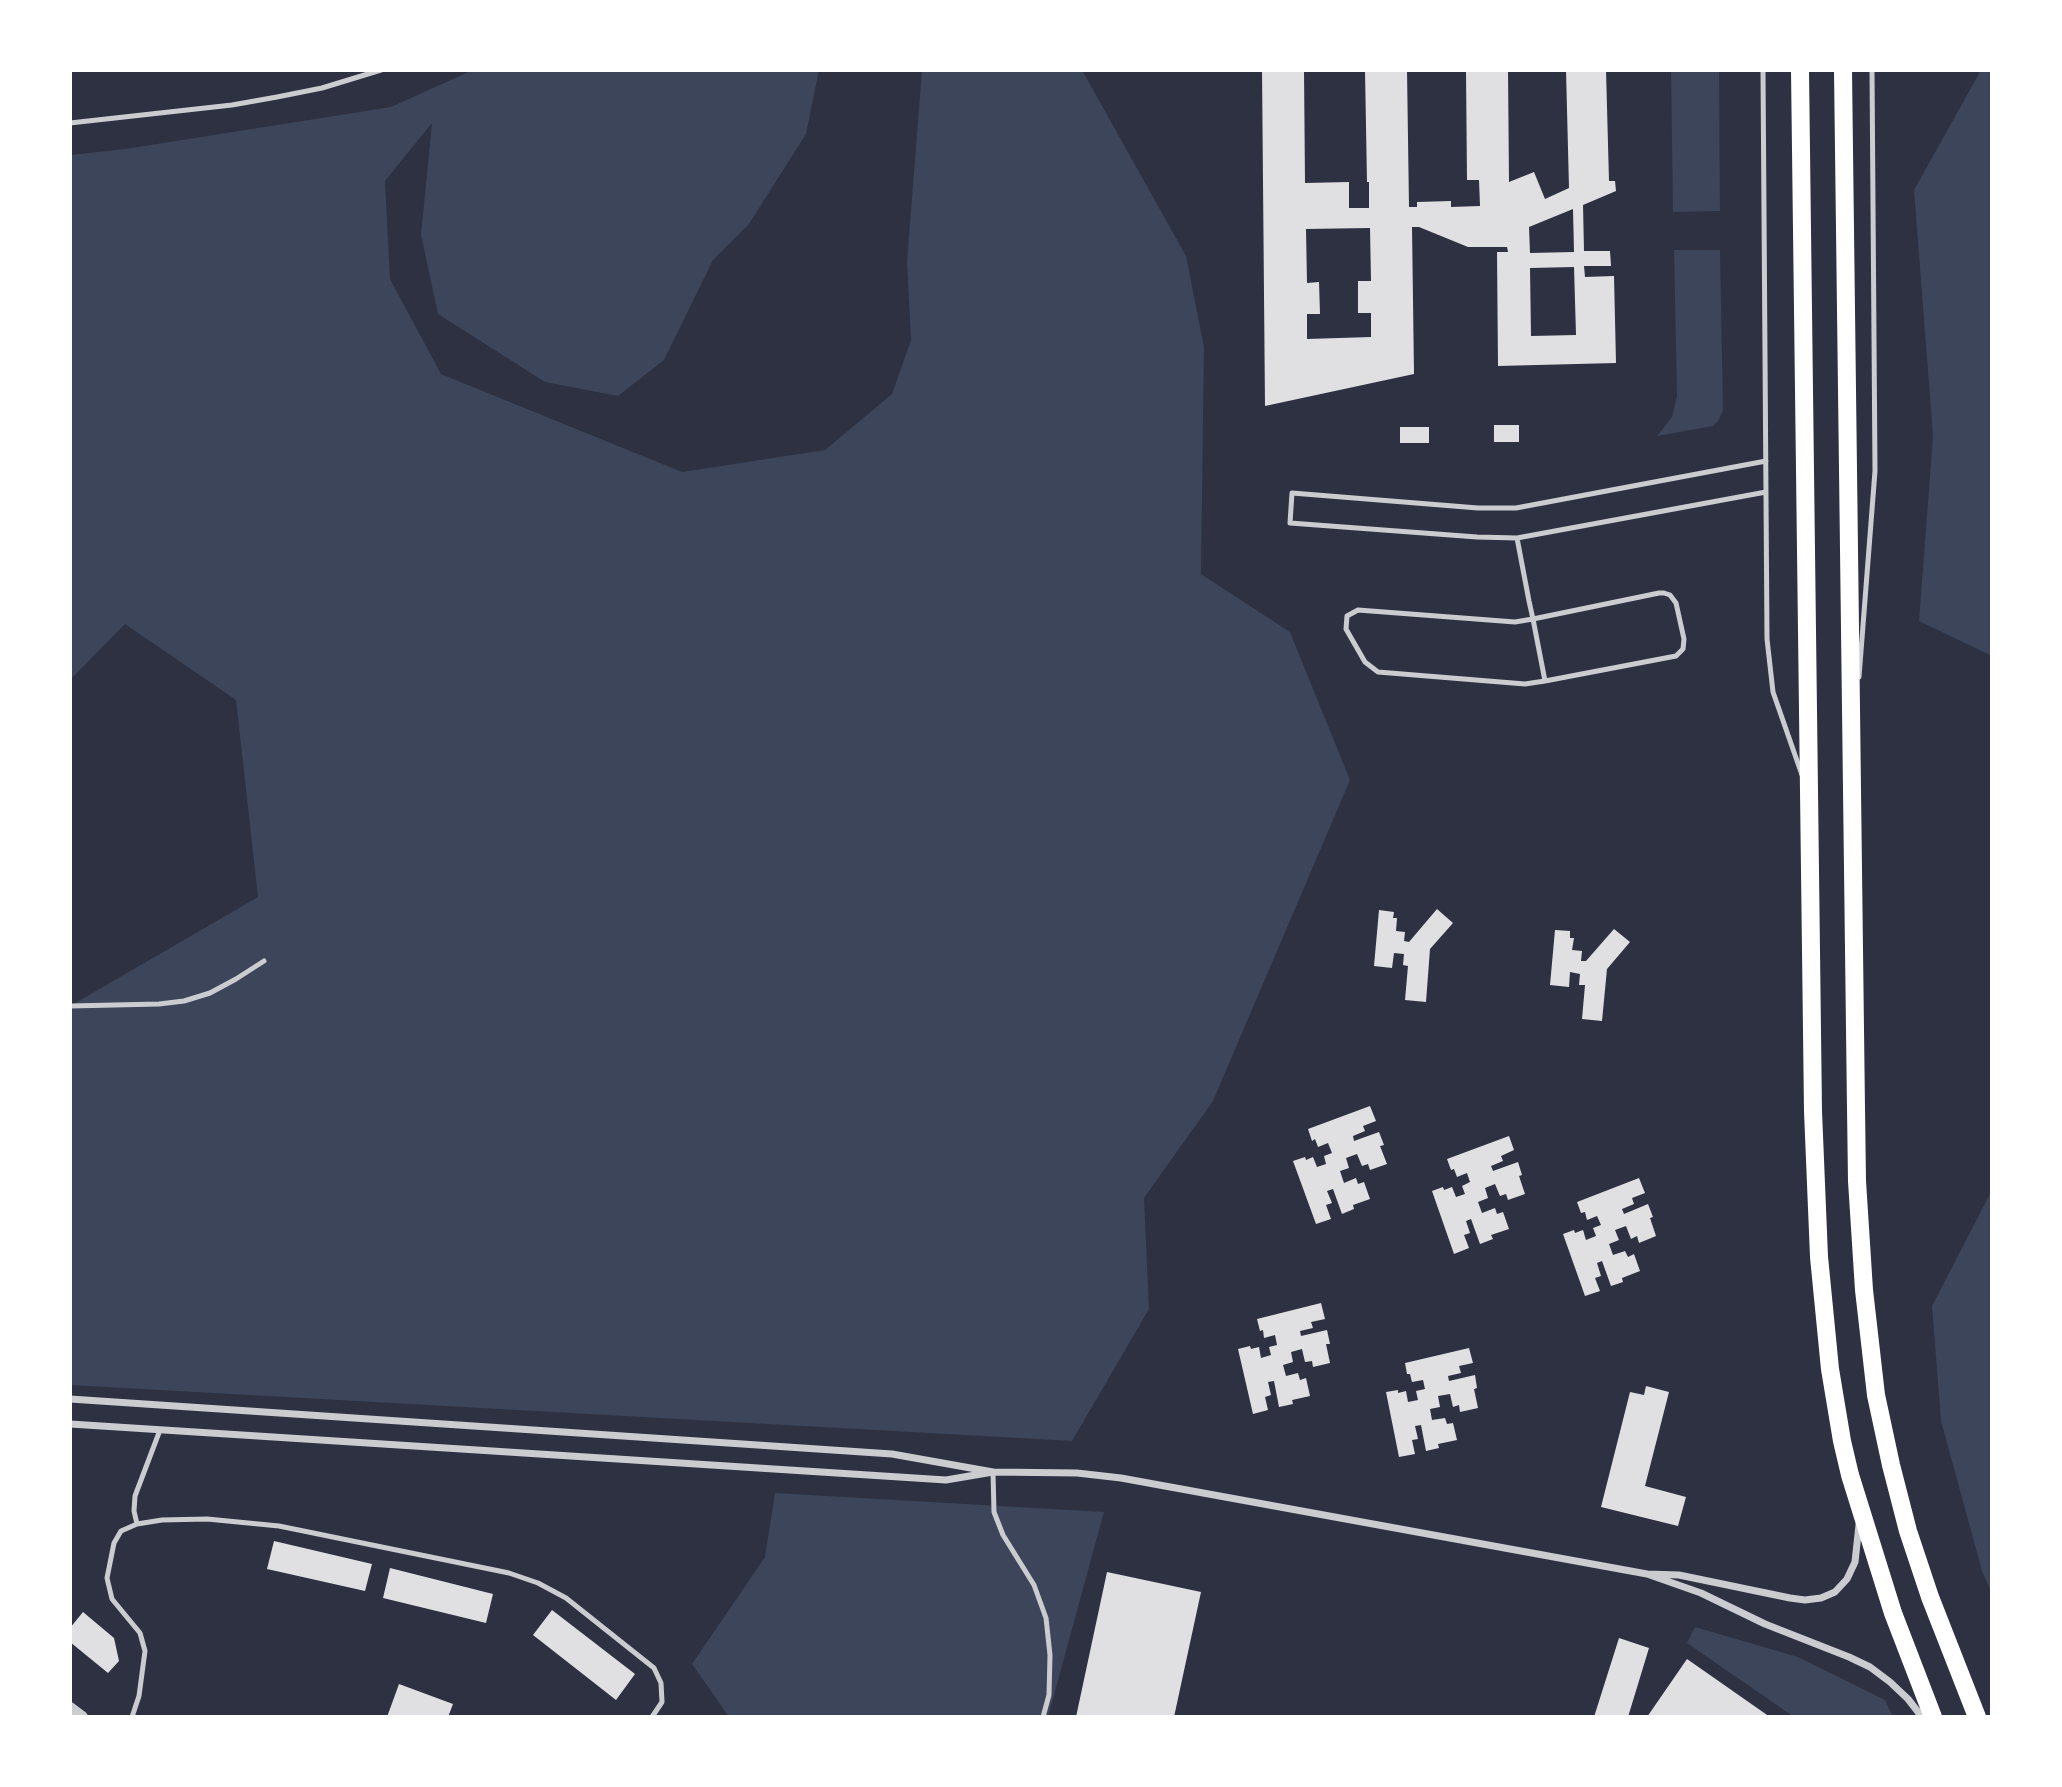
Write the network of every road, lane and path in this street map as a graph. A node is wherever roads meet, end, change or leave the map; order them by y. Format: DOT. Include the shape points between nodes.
graph roads {
  1 [pos="381,70"];
  2 [pos="1763,70"];
  3 [pos="1800,70"];
  4 [pos="1843,70"];
  5 [pos="1872,70"];
  6 [pos="70,123"];
  7 [pos="1766,461"];
  8 [pos="1766,492"];
  9 [pos="1517,538"];
  10 [pos="1533,619"];
  11 [pos="1545,681"];
  12 [pos="1852,770"];
  13 [pos="1809,796"];
  14 [pos="264,961"];
  15 [pos="70,1006"];
  16 [pos="70,1399"];
  17 [pos="70,1424"];
  18 [pos="160,1430"];
  19 [pos="993,1472"];
  20 [pos="1860,1510"];
  21 [pos="138,1524"];
  22 [pos="1647,1574"];
  23 [pos="70,1708"];
  24 [pos="82,1717"];
  25 [pos="132,1717"];
  26 [pos="652,1717"];
  27 [pos="1043,1717"];
  28 [pos="1922,1717"];
  29 [pos="1933,1717"];
  30 [pos="1977,1717"];
  1 -- 6 [label="lane" via="265,99"];
  2 -- 7 [label="lane"];
  3 -- 13 [label="main road"];
  4 -- 12 [label="main road"];
  5 -- 12 [label="lane" via="1875,471"];
  7 -- 8 [label="lane"];
  7 -- 9 [label="lane" via="1516,508 1292,493 1290,523"];
  8 -- 9 [label="lane"];
  8 -- 13 [label="lane" via="1769,667 1773,692"];
  9 -- 10 [label="lane"];
  10 -- 11 [label="lane"];
  10 -- 11 [label="lane" via="1664,593 1676,603 1684,639 1676,656"];
  10 -- 11 [label="lane" via="1515,622 1359,610 1347,616 1345,623 1365,662 1378,672 1525,684"];
  12 -- 30 [label="main road" via="1857,1181 1871,1360 1908,1531"];
  13 -- 20 [label="main road" via="1819,1256 1835,1404"];
  14 -- 15 [label="lane" via="210,993 184,1002"];
  16 -- 19 [label="street" via="892,1454"];
  17 -- 18 [label="street"];
  18 -- 19 [label="street" via="946,1480"];
  18 -- 21 [label="lane" via="135,1496"];
  19 -- 22 [label="street" via="1121,1478"];
  19 -- 27 [label="lane" via="994,1512 1034,1585 1046,1618 1049,1695"];
  20 -- 22 [label="street" via="1855,1562 1835,1592 1821,1598 1790,1598 1679,1575"];
  20 -- 29 [label="main road"];
  21 -- 25 [label="lane" via="121,1531 114,1543 107,1578 112,1599 139,1633 145,1651"];
  21 -- 26 [label="lane" via="207,1519 279,1526 509,1573 538,1583 566,1598 654,1668 662,1702"];
  22 -- 28 [label="street" via="1870,1667"];
  23 -- 24 [label="street"];
}
